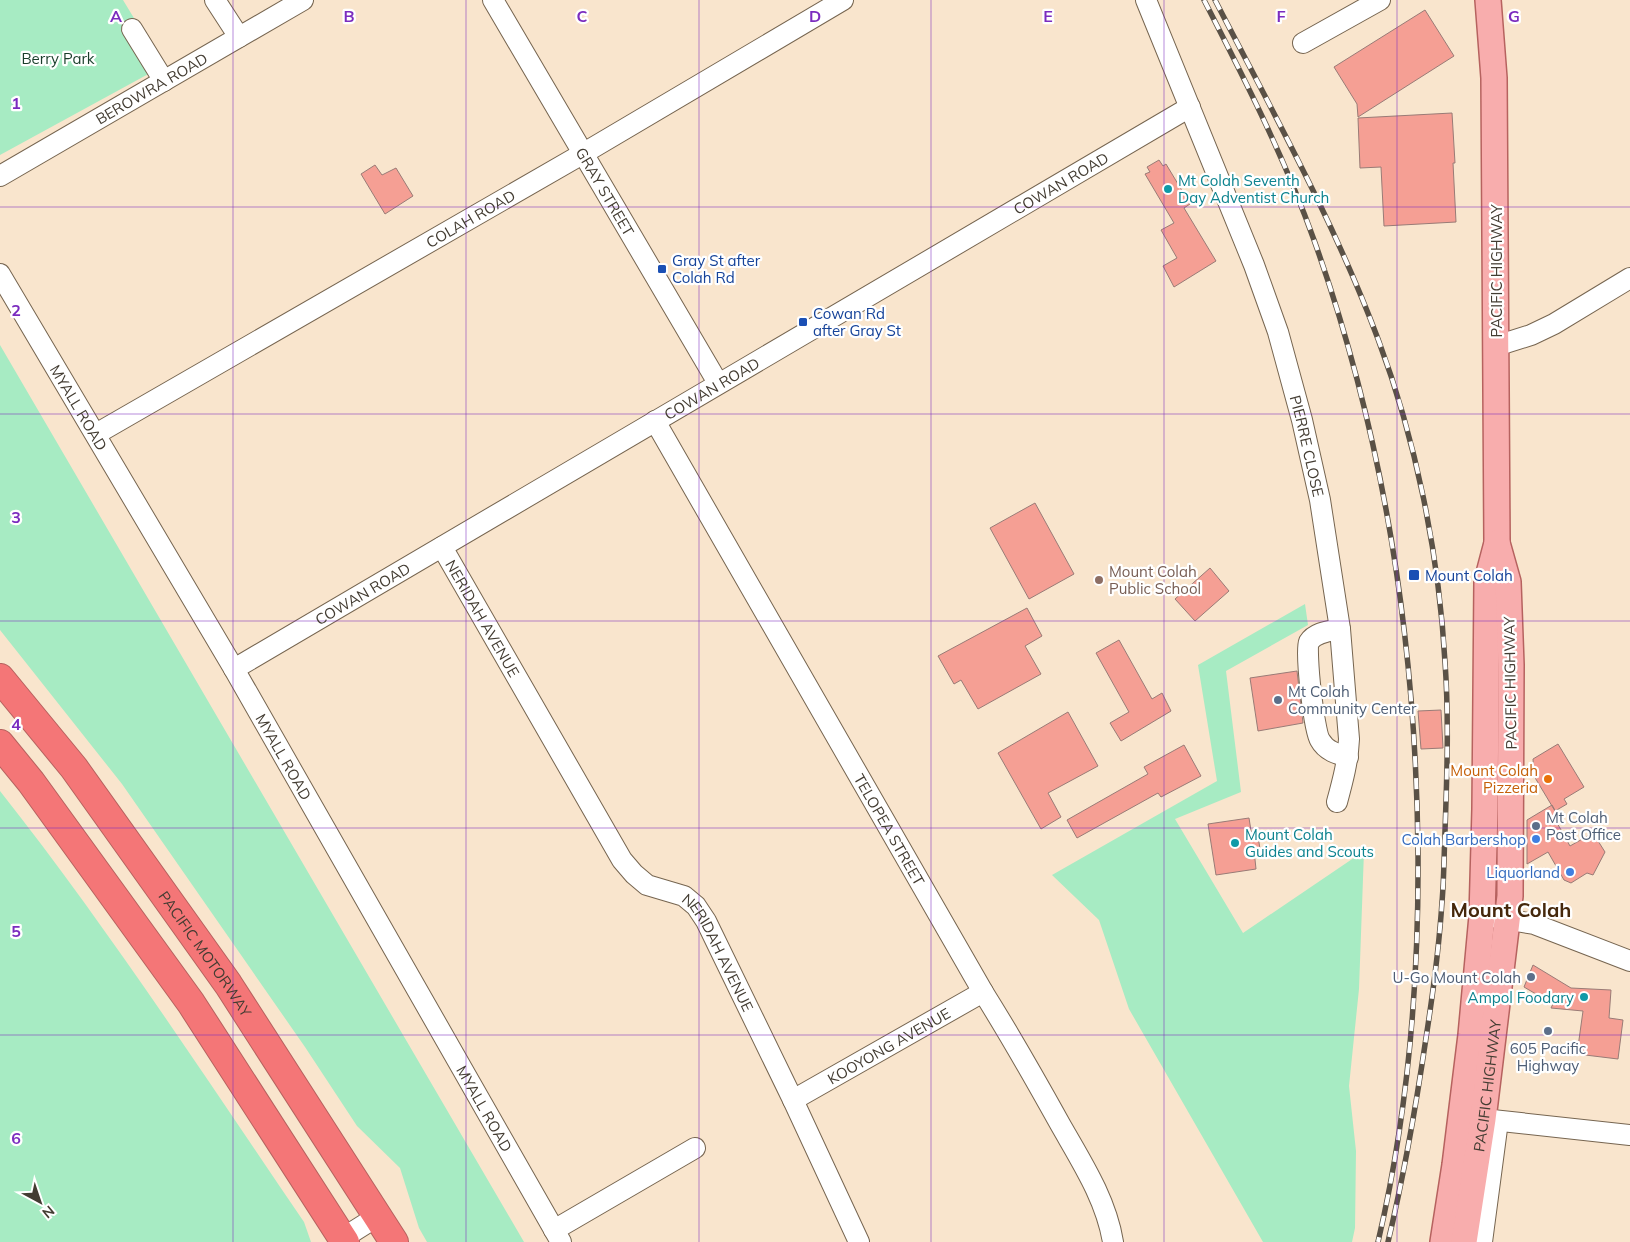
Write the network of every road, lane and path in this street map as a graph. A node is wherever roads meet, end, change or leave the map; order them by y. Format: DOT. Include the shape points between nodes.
graph roads {
  1 [pos="215,0"];
  2 [pos="303,0"];
  3 [pos="494,0"];
  4 [pos="844,0"];
  5 [pos="1146,0"];
  6 [pos="1380,0"];
  7 [pos="1488,0"];
  8 [pos="132,29"];
  9 [pos="239,37"];
  10 [pos="1304,43"];
  11 [pos="164,81"];
  12 [pos="1190,107"];
  13 [pos="584,153"];
  14 [pos="0,176"];
  15 [pos="0,274"];
  16 [pos="1630,278"];
  17 [pos="1496,346"];
  18 [pos="718,383"];
  19 [pos="655,421"];
  20 [pos="96,434"];
  21 [pos="1497,543"];
  22 [pos="442,547"];
  23 [pos="1340,629"];
  24 [pos="234,669"];
  25 [pos="0,678"];
  26 [pos="0,744"];
  27 [pos="1348,757"];
  28 [pos="1336,802"];
  29 [pos="1482,916"];
  30 [pos="1508,919"];
  31 [pos="1630,961"];
  32 [pos="983,992"];
  33 [pos="1467,1067"];
  34 [pos="793,1100"];
  35 [pos="1490,1120"];
  36 [pos="1630,1134"];
  37 [pos="695,1148"];
  38 [pos="1455,1165"];
  39 [pos="378,1216"];
  40 [pos="557,1236"];
  41 [pos="344,1240"];
  42 [pos="394,1242"];
  43 [pos="859,1242"];
  44 [pos="1113,1242"];
  45 [pos="1443,1242"];
  46 [pos="1464,1242"];
  47 [pos="1482,1242"];
  1 -- 9 [label="street"];
  2 -- 9 [label="street, BEROWRA ROAD"];
  3 -- 13 [label="street, GRAY STREET"];
  4 -- 13 [label="street, COLAH ROAD"];
  5 -- 12 [label="street, PIERRE CLOSE"];
  6 -- 10 [label="street"];
  7 -- 17 [label="main road, PACIFIC HIGHWAY" via="1494,78"];
  8 -- 11 [label="street"];
  9 -- 11 [label="street, BEROWRA ROAD"];
  11 -- 14 [label="street, BEROWRA ROAD"];
  12 -- 18 [label="street, COWAN ROAD"];
  12 -- 23 [label="street, PIERRE CLOSE" via="1278,332 1320,500"];
  13 -- 18 [label="street, GRAY STREET"];
  13 -- 20 [label="street, COLAH ROAD"];
  15 -- 20 [label="street, MYALL ROAD"];
  16 -- 17 [label="street" via="1546,328"];
  17 -- 21 [label="main road, PACIFIC HIGHWAY"];
  18 -- 19 [label="street, COWAN ROAD"];
  19 -- 22 [label="street, COWAN ROAD"];
  19 -- 32 [label="street, TELOPEA STREET"];
  20 -- 24 [label="street, MYALL ROAD"];
  21 -- 29 [label="main road, PACIFIC HIGHWAY" via="1486,581 1486,810"];
  21 -- 30 [label="main road, PACIFIC HIGHWAY" via="1508,582 1511,665"];
  22 -- 24 [label="street, COWAN ROAD"];
  22 -- 34 [label="street, NERIDAH AVENUE" via="622,860 647,885 684,896 706,921"];
  23 -- 27 [label="street, PIERRE CLOSE"];
  23 -- 27 [label="street" via="1314,637 1309,642 1308,655 1320,740 1328,750"];
  24 -- 40 [label="street, MYALL ROAD"];
  25 -- 39 [label="highway, PACIFIC MOTORWAY" via="74,768 228,984"];
  26 -- 41 [label="highway" via="191,1003"];
  27 -- 28 [label="street, PIERRE CLOSE"];
  29 -- 30 [label="street"];
  29 -- 33 [label="main road, PACIFIC HIGHWAY"];
  30 -- 31 [label="street" via="1534,924"];
  30 -- 35 [label="main road, PACIFIC HIGHWAY"];
  32 -- 34 [label="street, KOOYONG AVENUE"];
  32 -- 44 [label="street, TELOPEA STREET" via="1096,1188"];
  33 -- 35 [label="street" via="1475,1088 1476,1112"];
  33 -- 38 [label="main road, PACIFIC HIGHWAY"];
  34 -- 43 [label="street, NERIDAH AVENUE"];
  35 -- 36 [label="street"];
  35 -- 38 [label="street" via="1473,1127 1466,1148"];
  35 -- 46 [label="main road, PACIFIC HIGHWAY"];
  35 -- 47 [label="street"];
  37 -- 40 [label="street"];
  38 -- 45 [label="main road, PACIFIC HIGHWAY"];
  39 -- 41 [label="street"];
  39 -- 42 [label="highway, PACIFIC MOTORWAY"];
}
